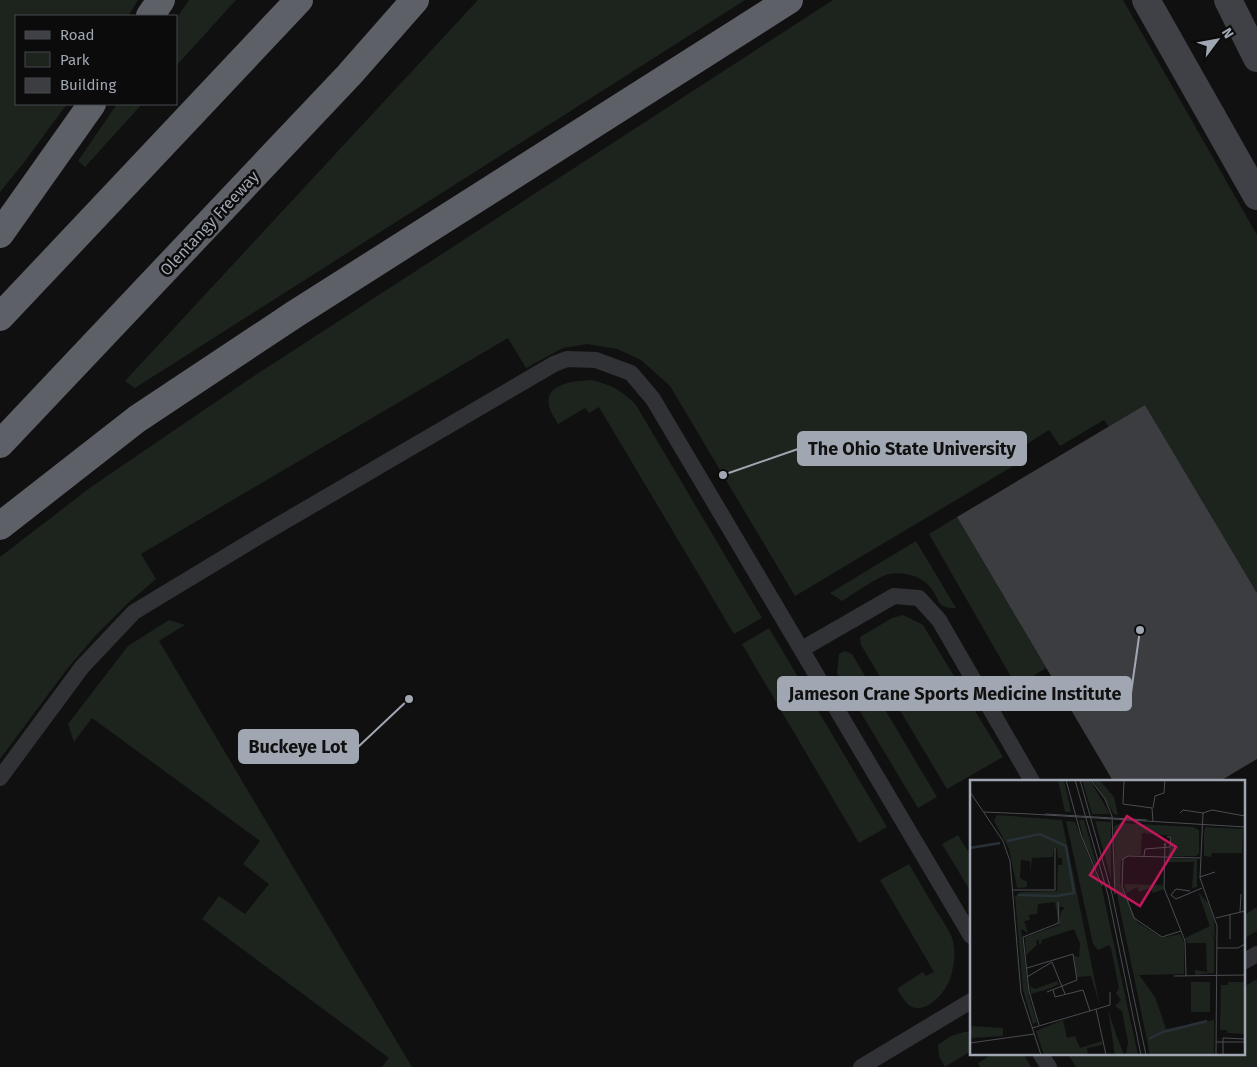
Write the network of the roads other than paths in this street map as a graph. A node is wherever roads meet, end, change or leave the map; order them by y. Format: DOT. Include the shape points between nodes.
graph roads {
  1 [pos="161,0"];
  2 [pos="299,0"];
  3 [pos="415,0"];
  4 [pos="789,0"];
  5 [pos="1146,0"];
  6 [pos="1228,0"];
  7 [pos="151,15"];
  8 [pos="1257,58"];
  9 [pos="91,105"];
  10 [pos="1257,196"];
  11 [pos="0,234"];
  12 [pos="0,317"];
  13 [pos="0,444"];
  14 [pos="0,526"];
  15 [pos="802,648"];
  16 [pos="0,778"];
  17 [pos="1031,780"];
  18 [pos="970,934"];
  19 [pos="1257,954"];
  20 [pos="1244,961"];
  21 [pos="970,1002"];
  22 [pos="1041,1054"];
  23 [pos="861,1067"];
  24 [pos="1049,1067"];
  1 -- 7 [label="highway"];
  2 -- 12 [label="highway"];
  3 -- 13 [label="highway, Olentangy Freeway" via="350,74"];
  4 -- 14 [label="highway" via="295,314 137,419"];
  5 -- 10 [label="main road"];
  6 -- 8 [label="main road"];
  9 -- 11 [label="highway"];
  15 -- 16 [label="lane" via="653,400 631,374 596,360 567,359 515,385 134,612 82,667"];
  15 -- 17 [label="lane" via="894,596 919,598 939,620"];
  15 -- 18 [label="lane"];
  19 -- 20 [label="lane"];
  21 -- 23 [label="lane"];
  22 -- 24 [label="lane"];
}
